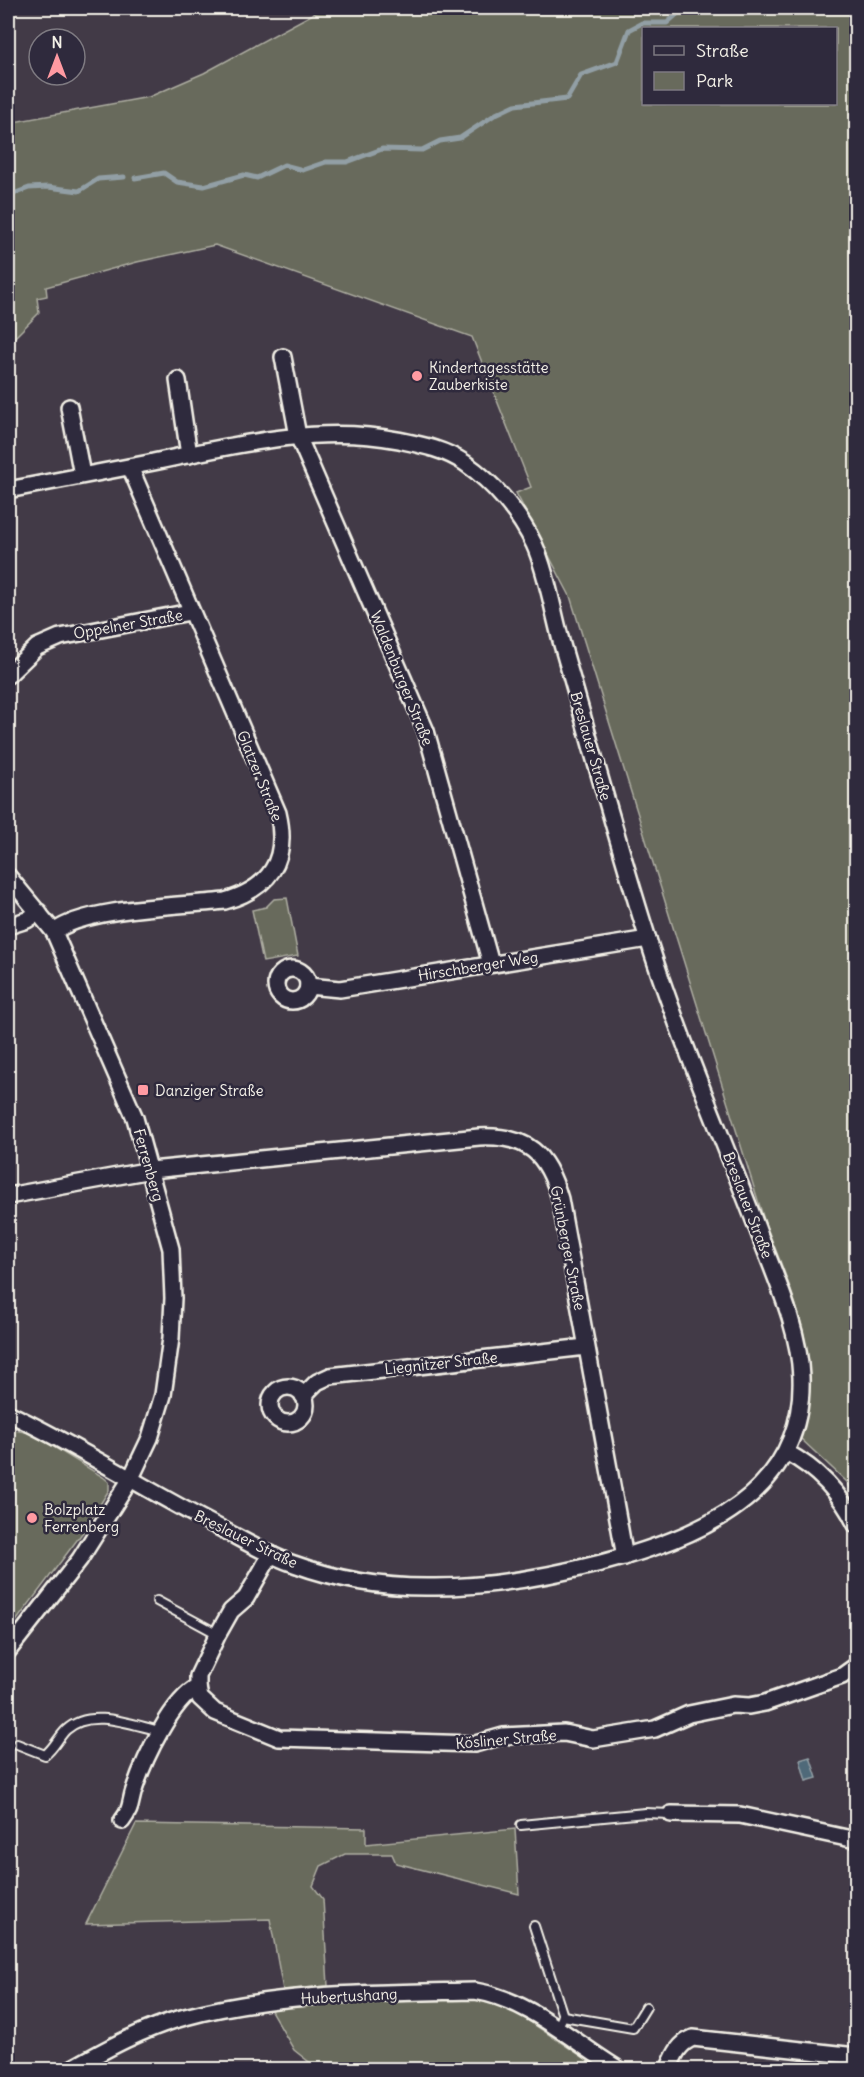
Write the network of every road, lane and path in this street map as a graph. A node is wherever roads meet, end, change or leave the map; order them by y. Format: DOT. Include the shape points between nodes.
graph roads {
  1 [pos="283,357"];
  2 [pos="178,380"];
  3 [pos="69,407"];
  4 [pos="298,436"];
  5 [pos="189,455"];
  6 [pos="130,467"];
  7 [pos="82,475"];
  8 [pos="8,490"];
  9 [pos="190,612"];
  10 [pos="8,675"];
  11 [pos="8,876"];
  12 [pos="39,912"];
  13 [pos="8,926"];
  14 [pos="54,932"];
  15 [pos="648,939"];
  16 [pos="491,964"];
  17 [pos="308,986"];
  18 [pos="152,1170"];
  19 [pos="8,1196"];
  20 [pos="586,1347"];
  21 [pos="303,1396"];
  22 [pos="8,1413"];
  23 [pos="786,1452"];
  24 [pos="130,1480"];
  25 [pos="856,1525"];
  26 [pos="271,1554"];
  27 [pos="625,1557"];
  28 [pos="157,1601"];
  29 [pos="218,1634"];
  30 [pos="8,1651"];
  31 [pos="856,1666"];
  32 [pos="198,1687"];
  33 [pos="162,1732"];
  34 [pos="17,1744"];
  35 [pos="671,1814"];
  36 [pos="122,1821"];
  37 [pos="521,1825"];
  38 [pos="856,1840"];
  39 [pos="534,1926"];
  40 [pos="646,2007"];
  41 [pos="560,2023"];
  42 [pos="856,2056"];
  43 [pos="69,2070"];
  44 [pos="621,2070"];
  45 [pos="668,2070"];
  1 -- 4 [label="street"];
  2 -- 5 [label="street"];
  3 -- 7 [label="street"];
  4 -- 5 [label="street, Breslauer Straße"];
  4 -- 15 [label="street, Breslauer Straße" via="366,434 438,448 466,464 512,507 536,548"];
  4 -- 16 [label="street, Waldenburger Straße" via="426,731"];
  5 -- 6 [label="street, Breslauer Straße"];
  6 -- 7 [label="street, Breslauer Straße"];
  6 -- 9 [label="street, Glatzer Straße"];
  7 -- 8 [label="street, Breslauer Straße"];
  9 -- 10 [label="street, Oppelner Straße" via="60,637 37,647"];
  9 -- 14 [label="street, Glatzer Straße" via="278,813 283,844 274,870 244,895 225,901 92,915 75,919"];
  11 -- 12 [label="street, Ferrenberg"];
  12 -- 13 [label="street"];
  12 -- 14 [label="street, Ferrenberg"];
  14 -- 18 [label="street, Ferrenberg" via="114,1064"];
  15 -- 16 [label="street, Hirschberger Weg"];
  15 -- 23 [label="street, Breslauer Straße" via="690,1060 782,1294 798,1348 800,1407"];
  16 -- 17 [label="street, Hirschberger Weg" via="340,989"];
  18 -- 19 [label="street"];
  18 -- 20 [label="street, Grünberger Straße" via="479,1137 515,1140 540,1155 553,1175"];
  18 -- 24 [label="street, Ferrenberg" via="171,1249 171,1338 163,1395 150,1438"];
  20 -- 21 [label="street, Liegnitzer Straße" via="330,1376"];
  20 -- 27 [label="street, Grünberger Straße"];
  22 -- 24 [label="street"];
  23 -- 25 [label="street" via="828,1481"];
  23 -- 27 [label="street, Breslauer Straße" via="755,1491 728,1514 681,1538"];
  24 -- 26 [label="street, Breslauer Straße"];
  24 -- 30 [label="street, Ferrenberg" via="80,1559"];
  26 -- 27 [label="street, Breslauer Straße" via="347,1579 434,1587 532,1579"];
  26 -- 29 [label="street" via="246,1598 231,1611"];
  28 -- 29 [label="lane"];
  29 -- 32 [label="street" via="198,1676"];
  31 -- 32 [label="street, Kösliner Straße" via="842,1676 765,1703 689,1714 655,1729 593,1739 564,1733 503,1736 475,1744 279,1738 215,1712 200,1698"];
  32 -- 33 [label="street" via="180,1700"];
  33 -- 34 [label="lane" via="112,1720 92,1720 77,1722 45,1755"];
  33 -- 36 [label="street" via="134,1788 132,1809"];
  35 -- 37 [label="lane"];
  35 -- 38 [label="street" via="740,1815"];
  39 -- 41 [label="lane"];
  40 -- 41 [label="lane" via="633,2028"];
  41 -- 43 [label="street, Hubertushang" via="498,1994 475,1991 277,2000 183,2017 126,2038"];
  41 -- 44 [label="street, Hubertushang"];
  42 -- 45 [label="street" via="693,2038 678,2049"];
}
